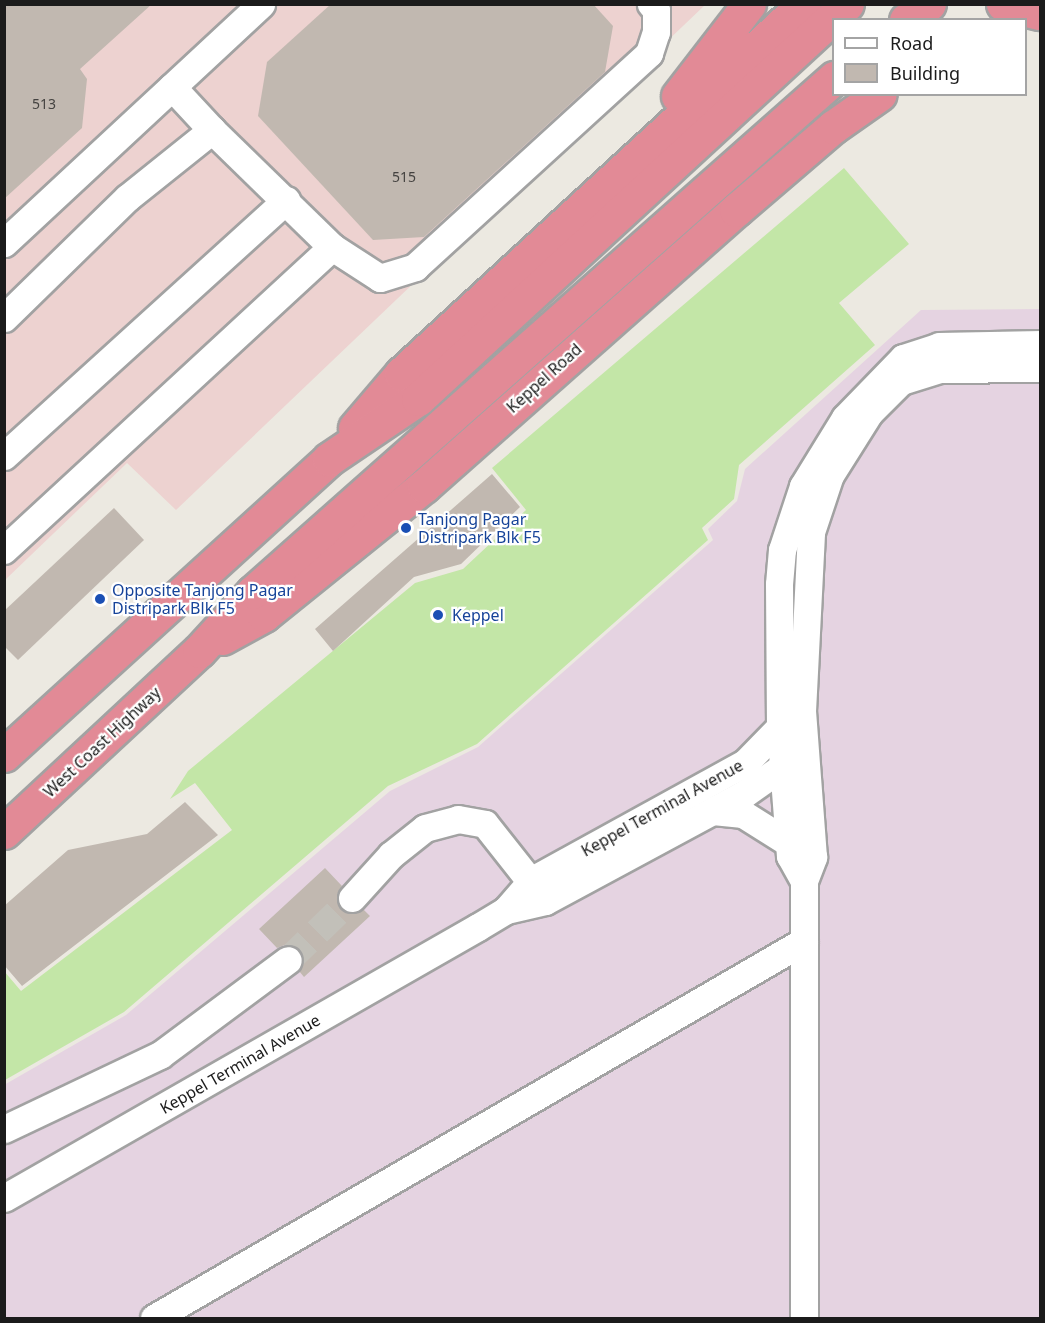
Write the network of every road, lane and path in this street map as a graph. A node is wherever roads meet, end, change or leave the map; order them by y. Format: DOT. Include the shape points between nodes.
graph roads {
  1 [pos="261,4"];
  2 [pos="651,4"];
  3 [pos="749,4"];
  4 [pos="804,4"];
  5 [pos="848,4"];
  6 [pos="929,4"];
  7 [pos="1003,4"];
  8 [pos="1041,13"];
  9 [pos="833,18"];
  10 [pos="909,18"];
  11 [pos="832,19"];
  12 [pos="832,80"];
  13 [pos="172,87"];
  14 [pos="877,96"];
  15 [pos="212,130"];
  16 [pos="602,188"];
  17 [pos="286,200"];
  18 [pos="4,243"];
  19 [pos="332,247"];
  20 [pos="4,318"];
  21 [pos="1041,344"];
  22 [pos="1041,368"];
  23 [pos="4,456"];
  24 [pos="329,459"];
  25 [pos="4,550"];
  26 [pos="199,651"];
  27 [pos="802,711"];
  28 [pos="780,727"];
  29 [pos="806,749"];
  30 [pos="4,755"];
  31 [pos="783,767"];
  32 [pos="713,811"];
  33 [pos="4,832"];
  34 [pos="789,843"];
  35 [pos="804,881"];
  36 [pos="538,891"];
  37 [pos="352,898"];
  38 [pos="804,941"];
  39 [pos="288,960"];
  40 [pos="4,1129"];
  41 [pos="4,1198"];
  42 [pos="154,1318"];
  43 [pos="804,1318"];
  1 -- 13 [label="lane"];
  2 -- 19 [label="lane" via="656,10 656,32 649,53 415,267 380,278"];
  3 -- 16 [label="highway" via="730,33"];
  4 -- 16 [label="highway"];
  5 -- 9 [label="highway"];
  6 -- 10 [label="highway"];
  7 -- 8 [label="highway"];
  11 -- 24 [label="highway" via="418,399"];
  12 -- 26 [label="highway" via="253,592"];
  13 -- 15 [label="lane"];
  13 -- 18 [label="lane"];
  14 -- 26 [label="highway, Keppel Road" via="833,127 745,202 415,493 264,615"];
  15 -- 17 [label="lane"];
  15 -- 20 [label="lane" via="127,198"];
  16 -- 24 [label="highway" via="401,374"];
  17 -- 19 [label="lane"];
  17 -- 23 [label="lane"];
  19 -- 25 [label="lane"];
  21 -- 28 [label="lane" via="939,346 903,358 845,418 803,486 782,550"];
  22 -- 27 [label="lane" via="940,369 901,381 869,413 830,475 811,532"];
  24 -- 30 [label="highway"];
  26 -- 33 [label="highway, West Coast Highway"];
  27 -- 28 [label="lane, Keppel Terminal Avenue"];
  27 -- 29 [label="lane"];
  28 -- 31 [label="lane"];
  28 -- 36 [label="lane, Keppel Terminal Avenue" via="745,763"];
  29 -- 31 [label="lane, Keppel Terminal Avenue"];
  29 -- 35 [label="lane" via="813,857"];
  31 -- 32 [label="lane, Keppel Terminal Avenue"];
  31 -- 34 [label="lane"];
  32 -- 34 [label="lane" via="742,814"];
  32 -- 36 [label="lane, Keppel Terminal Avenue"];
  34 -- 35 [label="lane" via="790,856"];
  35 -- 38 [label="lane"];
  36 -- 37 [label="lane" via="485,824 458,819 425,828 392,855"];
  36 -- 41 [label="lane, Keppel Terminal Avenue"];
  38 -- 42 [label="lane"];
  38 -- 43 [label="lane"];
  39 -- 40 [label="lane" via="160,1055"];
}
